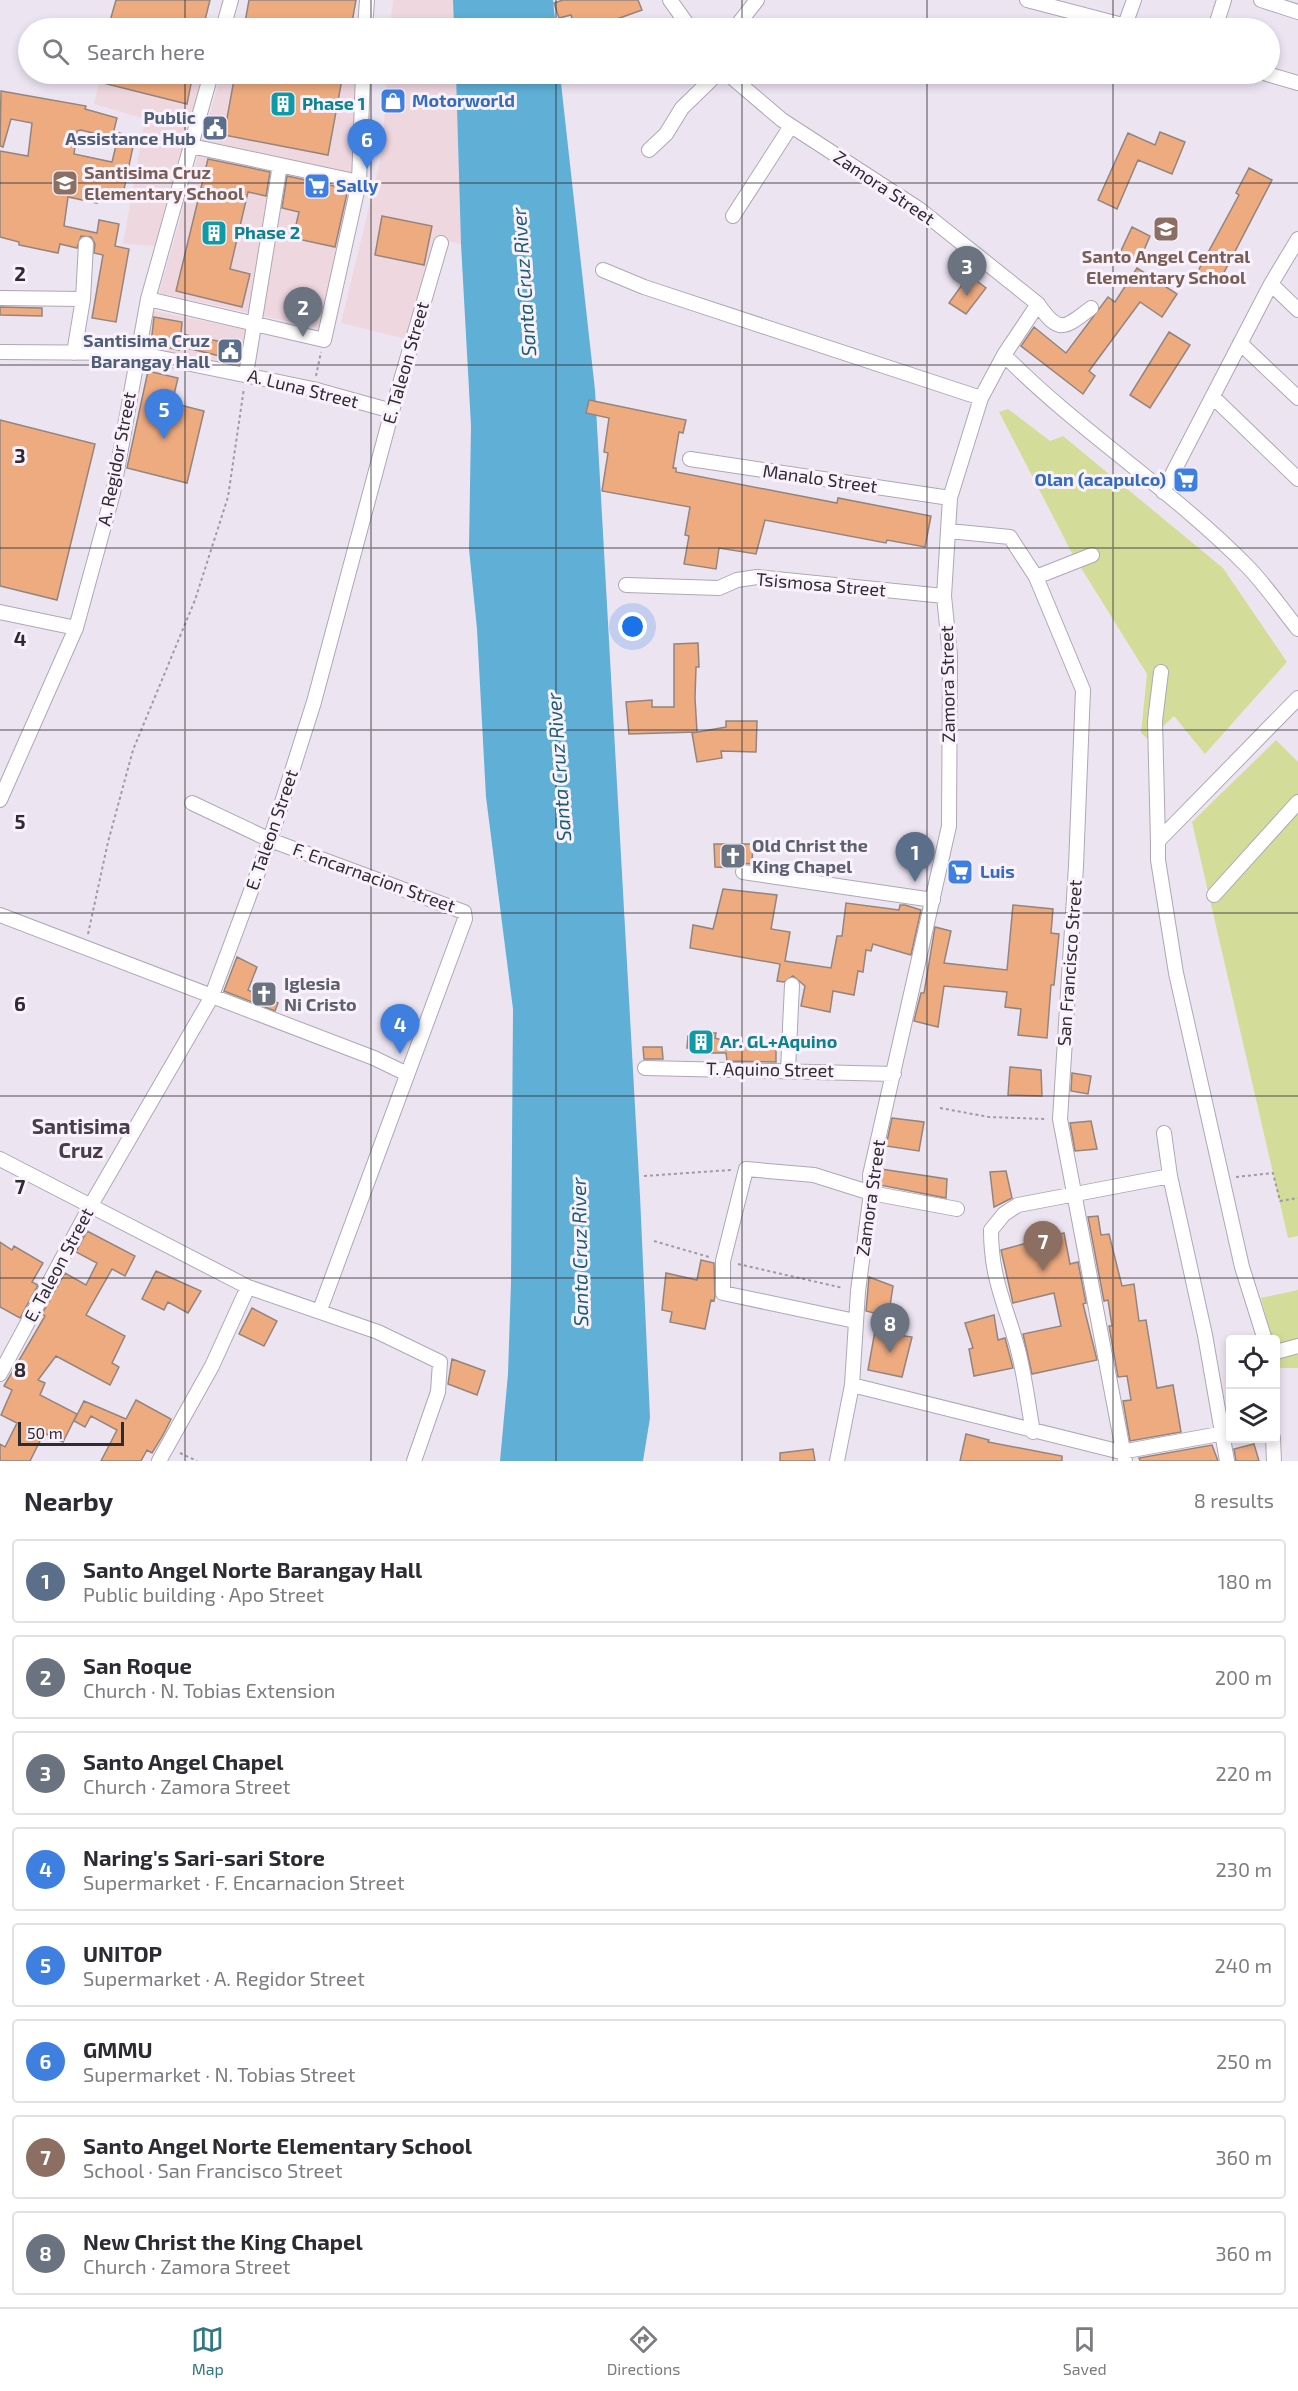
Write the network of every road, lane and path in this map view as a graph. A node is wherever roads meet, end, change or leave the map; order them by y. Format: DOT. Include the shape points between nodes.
graph roads {
  1 [pos="231,0"];
  2 [pos="367,0"];
  3 [pos="670,0"];
  4 [pos="757,0"];
  5 [pos="1034,0"];
  6 [pos="1134,0"];
  7 [pos="1224,0"];
  8 [pos="1261,0"];
  9 [pos="1298,12"];
  10 [pos="226,18"];
  11 [pos="366,18"];
  12 [pos="683,18"];
  13 [pos="743,18"];
  14 [pos="1098,18"];
  15 [pos="1131,18"];
  16 [pos="1218,18"];
  17 [pos="1280,78"];
  18 [pos="1298,83"];
  19 [pos="208,84"];
  20 [pos="363,84"];
  21 [pos="707,84"];
  22 [pos="740,84"];
  23 [pos="791,126"];
  24 [pos="191,146"];
  25 [pos="649,150"];
  26 [pos="280,165"];
  27 [pos="359,182"];
  28 [pos="734,216"];
  29 [pos="1298,239"];
  30 [pos="441,243"];
  31 [pos="86,244"];
  32 [pos="603,270"];
  33 [pos="1270,284"];
  34 [pos="0,298"];
  35 [pos="83,298"];
  36 [pos="148,299"];
  37 [pos="1038,304"];
  38 [pos="1091,308"];
  39 [pos="1298,310"];
  40 [pos="254,324"];
  41 [pos="324,340"];
  42 [pos="1240,343"];
  43 [pos="0,352"];
  44 [pos="74,353"];
  45 [pos="137,353"];
  46 [pos="1004,355"];
  47 [pos="246,374"];
  48 [pos="312,389"];
  49 [pos="1213,397"];
  50 [pos="981,398"];
  51 [pos="1298,398"];
  52 [pos="392,411"];
  53 [pos="690,459"];
  54 [pos="1298,479"];
  55 [pos="1164,492"];
  56 [pos="950,498"];
  57 [pos="949,531"];
  58 [pos="1092,555"];
  59 [pos="1036,577"];
  60 [pos="626,585"];
  61 [pos="944,596"];
  62 [pos="0,612"];
  63 [pos="76,628"];
  64 [pos="1298,628"];
  65 [pos="1161,672"];
  66 [pos="1298,698"];
  67 [pos="5,772"];
  68 [pos="0,800"];
  69 [pos="1298,802"];
  70 [pos="192,803"];
  71 [pos="270,840"];
  72 [pos="1158,841"];
  73 [pos="743,872"];
  74 [pos="1214,895"];
  75 [pos="933,900"];
  76 [pos="0,915"];
  77 [pos="85,948"];
  78 [pos="792,985"];
  79 [pos="211,998"];
  80 [pos="645,1068"];
  81 [pos="788,1070"];
  82 [pos="407,1074"];
  83 [pos="894,1074"];
  84 [pos="940,1108"];
  85 [pos="1060,1119"];
  86 [pos="1164,1133"];
  87 [pos="1,1162"];
  88 [pos="746,1169"];
  89 [pos="644,1176"];
  90 [pos="1170,1176"];
  91 [pos="1223,1179"];
  92 [pos="871,1193"];
  93 [pos="1076,1196"];
  94 [pos="1298,1198"];
  95 [pos="91,1205"];
  96 [pos="957,1209"];
  97 [pos="654,1240"];
  98 [pos="723,1261"];
  99 [pos="248,1287"];
  100 [pos="858,1291"];
  101 [pos="320,1310"];
  102 [pos="855,1321"];
  103 [pos="1263,1335"];
  104 [pos="1298,1346"];
  105 [pos="1280,1351"];
  106 [pos="0,1374"];
  107 [pos="852,1385"];
  108 [pos="1033,1432"];
  109 [pos="1225,1433"];
  110 [pos="1273,1443"];
  111 [pos="166,1447"];
  112 [pos="1123,1456"];
  113 [pos="159,1461"];
  114 [pos="197,1461"];
  115 [pos="414,1461"];
  116 [pos="837,1461"];
  117 [pos="1227,1461"];
  118 [pos="1274,1461"];
  1 -- 10 [label="street"];
  2 -- 11 [label="street"];
  3 -- 12 [label="street"];
  4 -- 13 [label="street"];
  5 -- 14 [label="street"];
  6 -- 15 [label="street"];
  7 -- 16 [label="street"];
  8 -- 9 [label="street"];
  17 -- 18 [label="street"];
  19 -- 24 [label="street, A. Regidor Street"];
  20 -- 27 [label="street"];
  21 -- 25 [label="street"];
  22 -- 23 [label="street, Zamora Street"];
  23 -- 28 [label="street"];
  23 -- 37 [label="street, Zamora Street" via="920,209"];
  24 -- 26 [label="street"];
  24 -- 36 [label="street, A. Regidor Street"];
  26 -- 27 [label="street"];
  26 -- 40 [label="street"];
  27 -- 41 [label="street"];
  29 -- 33 [label="street"];
  30 -- 52 [label="street, E. Taleon Street"];
  31 -- 35 [label="street"];
  32 -- 50 [label="street"];
  33 -- 39 [label="street"];
  33 -- 42 [label="street"];
  34 -- 35 [label="street"];
  35 -- 44 [label="street"];
  36 -- 40 [label="street"];
  36 -- 45 [label="street, A. Regidor Street"];
  37 -- 38 [label="street" via="1047,318 1059,326 1068,326"];
  37 -- 46 [label="street, Zamora Street"];
  40 -- 41 [label="street"];
  40 -- 47 [label="street"];
  41 -- 48 [label="path"];
  42 -- 49 [label="street"];
  42 -- 51 [label="street"];
  43 -- 44 [label="street, A. Luna Street"];
  44 -- 45 [label="street, A. Luna Street"];
  45 -- 47 [label="street, A. Luna Street"];
  45 -- 63 [label="street, A. Regidor Street" via="113,493"];
  46 -- 50 [label="street, Zamora Street"];
  46 -- 55 [label="street"];
  47 -- 48 [label="street, A. Luna Street"];
  47 -- 77 [label="path" via="228,497 195,600 133,750"];
  48 -- 52 [label="street, A. Luna Street"];
  49 -- 54 [label="street"];
  49 -- 55 [label="street"];
  50 -- 56 [label="street, Zamora Street"];
  52 -- 71 [label="street, E. Taleon Street" via="314,702"];
  53 -- 56 [label="street, Manalo Street"];
  55 -- 64 [label="street" via="1246,565"];
  56 -- 57 [label="street, Zamora Street"];
  57 -- 59 [label="street, San Francisco Street" via="1010,537"];
  57 -- 61 [label="street, Zamora Street"];
  58 -- 59 [label="street"];
  59 -- 85 [label="street, San Francisco Street" via="1083,690"];
  60 -- 61 [label="street, Tsismosa Street" via="719,588 758,577"];
  61 -- 75 [label="street, Zamora Street" via="950,656 949,826"];
  62 -- 63 [label="street"];
  63 -- 67 [label="street, A. Regidor Street"];
  65 -- 72 [label="street" via="1155,721"];
  66 -- 72 [label="street"];
  67 -- 68 [label="street, A. Regidor Street"];
  69 -- 74 [label="street"];
  70 -- 71 [label="street, F. Encarnacion Street"];
  71 -- 79 [label="street, E. Taleon Street"];
  71 -- 82 [label="street, F. Encarnacion Street" via="464,912 465,919"];
  72 -- 91 [label="street" via="1176,973"];
  73 -- 75 [label="street"];
  75 -- 83 [label="street, Zamora Street"];
  76 -- 77 [label="street"];
  77 -- 79 [label="street"];
  78 -- 81 [label="street"];
  79 -- 82 [label="street"];
  79 -- 95 [label="street, E. Taleon Street"];
  80 -- 81 [label="street, T. Aquino Street"];
  81 -- 83 [label="street, T. Aquino Street"];
  82 -- 101 [label="street, F. Encarnacion Street"];
  83 -- 92 [label="street, Zamora Street" via="870,1175"];
  84 -- 85 [label="path" via="989,1117"];
  85 -- 93 [label="street, San Francisco Street"];
  86 -- 90 [label="street"];
  87 -- 95 [label="street"];
  88 -- 89 [label="path"];
  88 -- 92 [label="street" via="814,1175"];
  88 -- 98 [label="street"];
  90 -- 93 [label="street"];
  90 -- 109 [label="street"];
  91 -- 94 [label="path" via="1273,1173 1280,1201"];
  91 -- 103 [label="street" via="1242,1267"];
  92 -- 96 [label="street"];
  92 -- 100 [label="street, Zamora Street"];
  93 -- 108 [label="street" via="1018,1205 991,1230 998,1293 1018,1351"];
  93 -- 112 [label="street, San Francisco Street"];
  95 -- 99 [label="street"];
  95 -- 106 [label="street, E. Taleon Street"];
  97 -- 98 [label="path"];
  98 -- 100 [label="path"];
  98 -- 102 [label="street" via="723,1293"];
  99 -- 101 [label="street"];
  99 -- 111 [label="street" via="212,1366"];
  100 -- 102 [label="street, Zamora Street"];
  101 -- 115 [label="street" via="440,1362 438,1392"];
  102 -- 107 [label="street, Zamora Street"];
  104 -- 105 [label="street"];
  107 -- 108 [label="street"];
  107 -- 116 [label="street, Zamora Street"];
  108 -- 112 [label="street"];
  109 -- 112 [label="street"];
  109 -- 117 [label="street"];
  110 -- 118 [label="street"];
  111 -- 113 [label="street"];
  111 -- 114 [label="path"];
}
